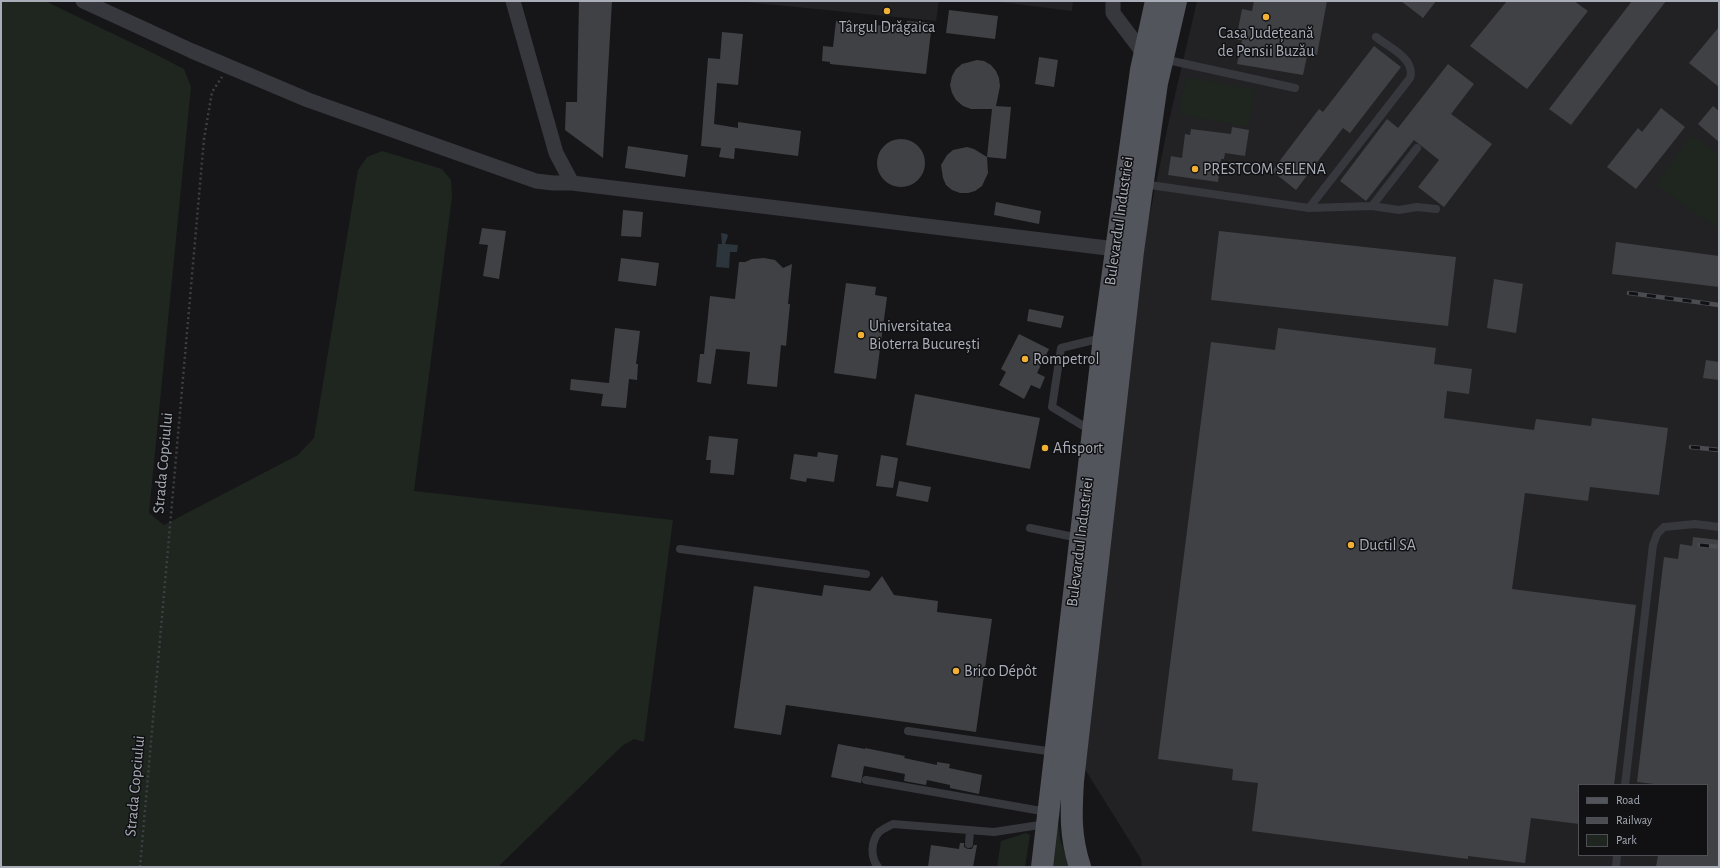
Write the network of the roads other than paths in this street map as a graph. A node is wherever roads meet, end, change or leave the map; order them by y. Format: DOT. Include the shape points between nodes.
graph roads {
  1 [pos="83,1"];
  2 [pos="513,1"];
  3 [pos="1113,1"];
  4 [pos="1147,1"];
  5 [pos="1156,1"];
  6 [pos="1176,1"];
  7 [pos="1376,37"];
  8 [pos="1150,53"];
  9 [pos="1295,88"];
  10 [pos="1417,148"];
  11 [pos="572,183"];
  12 [pos="1143,184"];
  13 [pos="1372,206"];
  14 [pos="1309,208"];
  15 [pos="1436,209"];
  16 [pos="1124,250"];
  17 [pos="1113,338"];
  18 [pos="1093,432"];
  19 [pos="1719,527"];
  20 [pos="1030,528"];
  21 [pos="1090,540"];
  22 [pos="680,549"];
  23 [pos="866,574"];
  24 [pos="908,731"];
  25 [pos="1055,752"];
  26 [pos="866,780"];
  27 [pos="1626,784"];
  28 [pos="1047,818"];
  29 [pos="970,830"];
  30 [pos="969,844"];
  31 [pos="1617,856"];
  32 [pos="878,867"];
  33 [pos="1042,867"];
  34 [pos="1080,867"];
  35 [pos="1616,867"];
  1 -- 11 [label="street" via="308,100 536,181"];
  2 -- 11 [label="street" via="556,152"];
  3 -- 8 [label="street" via="1113,13"];
  4 -- 8 [label="lane"];
  5 -- 8 [label="main road, Bulevardul Industriei"];
  6 -- 8 [label="main road, Bulevardul Industriei"];
  7 -- 14 [label="lane" via="1406,60 1412,72 1410,78"];
  8 -- 9 [label="lane"];
  8 -- 12 [label="main road, Bulevardul Industriei" via="1157,83"];
  8 -- 16 [label="main road, Bulevardul Industriei"];
  10 -- 13 [label="lane"];
  11 -- 16 [label="street"];
  12 -- 14 [label="lane"];
  12 -- 16 [label="main road, Bulevardul Industriei"];
  13 -- 14 [label="lane"];
  13 -- 15 [label="lane" via="1399,210 1417,207"];
  16 -- 17 [label="main road, Bulevardul Industriei"];
  17 -- 18 [label="main road, Bulevardul Industriei"];
  17 -- 18 [label="lane" via="1061,348 1052,407"];
  17 -- 21 [label="main road, Bulevardul Industriei"];
  18 -- 21 [label="main road, Bulevardul Industriei"];
  19 -- 27 [label="lane" via="1695,524 1664,527 1657,534 1653,546"];
  20 -- 21 [label="lane"];
  21 -- 25 [label="main road, Bulevardul Industriei"];
  21 -- 34 [label="main road, Bulevardul Industriei" via="1071,815 1072,836"];
  22 -- 23 [label="lane"];
  24 -- 25 [label="lane"];
  25 -- 28 [label="main road, Bulevardul Industriei"];
  26 -- 28 [label="lane"];
  28 -- 29 [label="lane" via="994,832"];
  28 -- 33 [label="main road, Bulevardul Industriei"];
  29 -- 30 [label="lane"];
  29 -- 32 [label="lane" via="893,824 880,831 873,841 872,853"];
  31 -- 35 [label="lane"];
}
